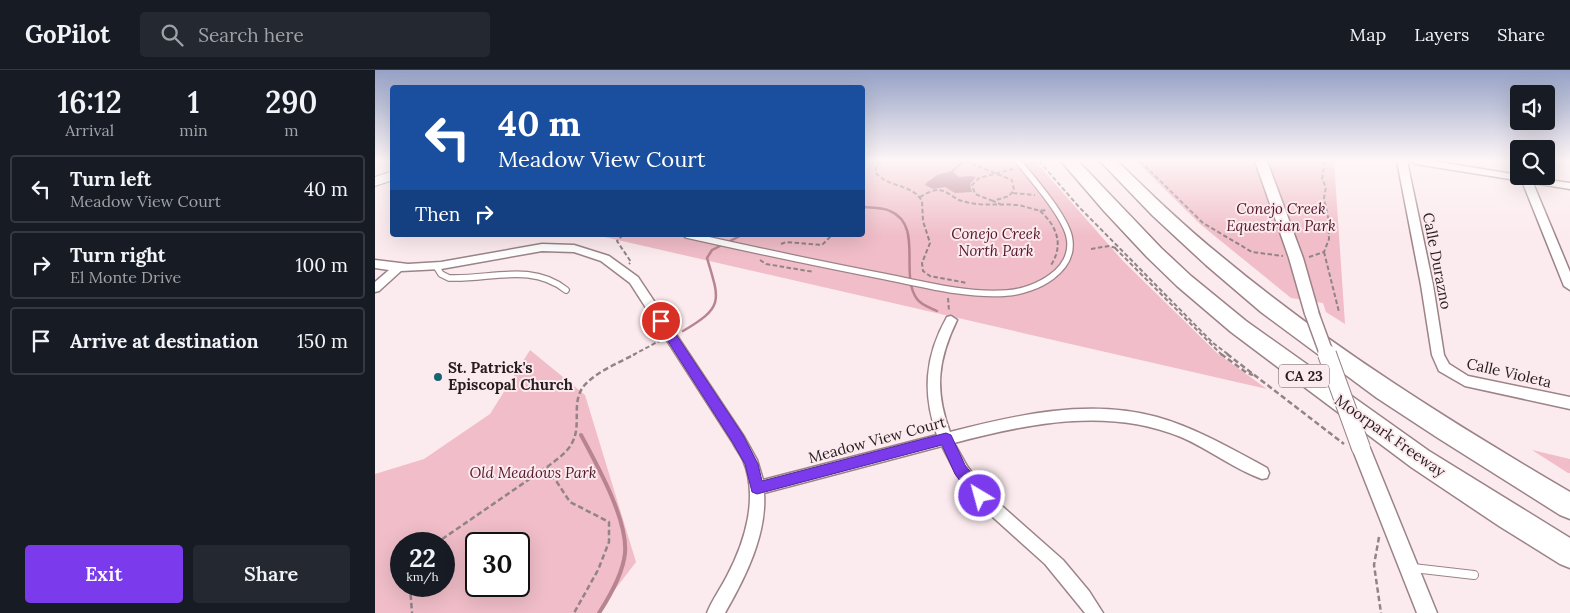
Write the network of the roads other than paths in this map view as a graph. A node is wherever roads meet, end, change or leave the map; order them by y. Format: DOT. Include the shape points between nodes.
graph roads {
  1 [pos="1037,186"];
  2 [pos="1092,186"];
  3 [pos="1134,186"];
  4 [pos="1269,186"];
  5 [pos="1406,186"];
  6 [pos="1529,186"];
  7 [pos="696,237"];
  8 [pos="375,264"];
  9 [pos="435,266"];
  10 [pos="398,268"];
  11 [pos="1570,286"];
  12 [pos="375,288"];
  13 [pos="567,290"];
  14 [pos="951,320"];
  15 [pos="1444,367"];
  16 [pos="1570,403"];
  17 [pos="946,439"];
  18 [pos="1261,473"];
  19 [pos="757,488"];
  20 [pos="1570,506"];
  21 [pos="1570,554"];
  22 [pos="1409,568"];
  23 [pos="1474,575"];
  24 [pos="715,613"];
  25 [pos="1095,613"];
  26 [pos="1427,613"];
  1 -- 7 [label="lane" via="1068,232 1070,243 1065,262 1052,277 1009,293 921,284"];
  2 -- 21 [label="highway, Moorpark Freeway / CA 23" via="1183,280 1255,340 1397,443"];
  3 -- 20 [label="highway, CA 23" via="1222,268 1352,369"];
  4 -- 22 [label="street, bridge" via="1355,448"];
  5 -- 15 [label="street, Calle Durazno" via="1438,355"];
  6 -- 11 [label="street"];
  8 -- 10 [label="street"];
  9 -- 10 [label="street"];
  9 -- 13 [label="lane" via="443,276 451,278 501,274 547,277"];
  9 -- 19 [label="street" via="507,251 560,248 598,254 622,268 634,280 738,439 752,464"];
  10 -- 12 [label="street"];
  14 -- 17 [label="street" via="937,352 933,376 935,409"];
  15 -- 16 [label="street, Calle Violeta" via="1465,381"];
  17 -- 18 [label="street, Meadow View Court" via="1042,417 1106,414 1174,428 1209,442"];
  17 -- 19 [label="street, Meadow View Court"];
  17 -- 25 [label="street" via="960,470 980,496 1043,553"];
  19 -- 24 [label="street" via="755,524 745,557"];
  22 -- 23 [label="lane"];
  22 -- 26 [label="street"];
}
